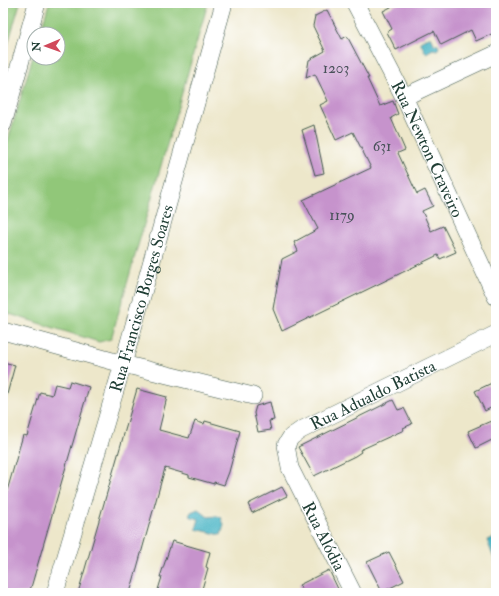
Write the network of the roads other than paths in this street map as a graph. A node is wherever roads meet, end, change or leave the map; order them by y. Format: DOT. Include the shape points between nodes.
graph roads {
  1 [pos="37,3"];
  2 [pos="224,3"];
  3 [pos="355,3"];
  4 [pos="496,54"];
  5 [pos="404,97"];
  6 [pos="3,124"];
  7 [pos="496,296"];
  8 [pos="3,331"];
  9 [pos="496,334"];
  10 [pos="123,364"];
  11 [pos="253,396"];
  12 [pos="295,479"];
  13 [pos="55,593"];
  14 [pos="353,593"];
  1 -- 6 [label="street"];
  2 -- 10 [label="street, Rua Francisco Borges Soares"];
  3 -- 5 [label="street, Rua Newton Craveiro"];
  4 -- 5 [label="street"];
  5 -- 7 [label="street, Rua Newton Craveiro"];
  8 -- 10 [label="street"];
  9 -- 12 [label="street, Rua Adualdo Batista" via="290,437 286,445 287,456"];
  10 -- 11 [label="street"];
  10 -- 13 [label="street, Rua Francisco Borges Soares"];
  12 -- 14 [label="street, Rua Alódia"];
}
